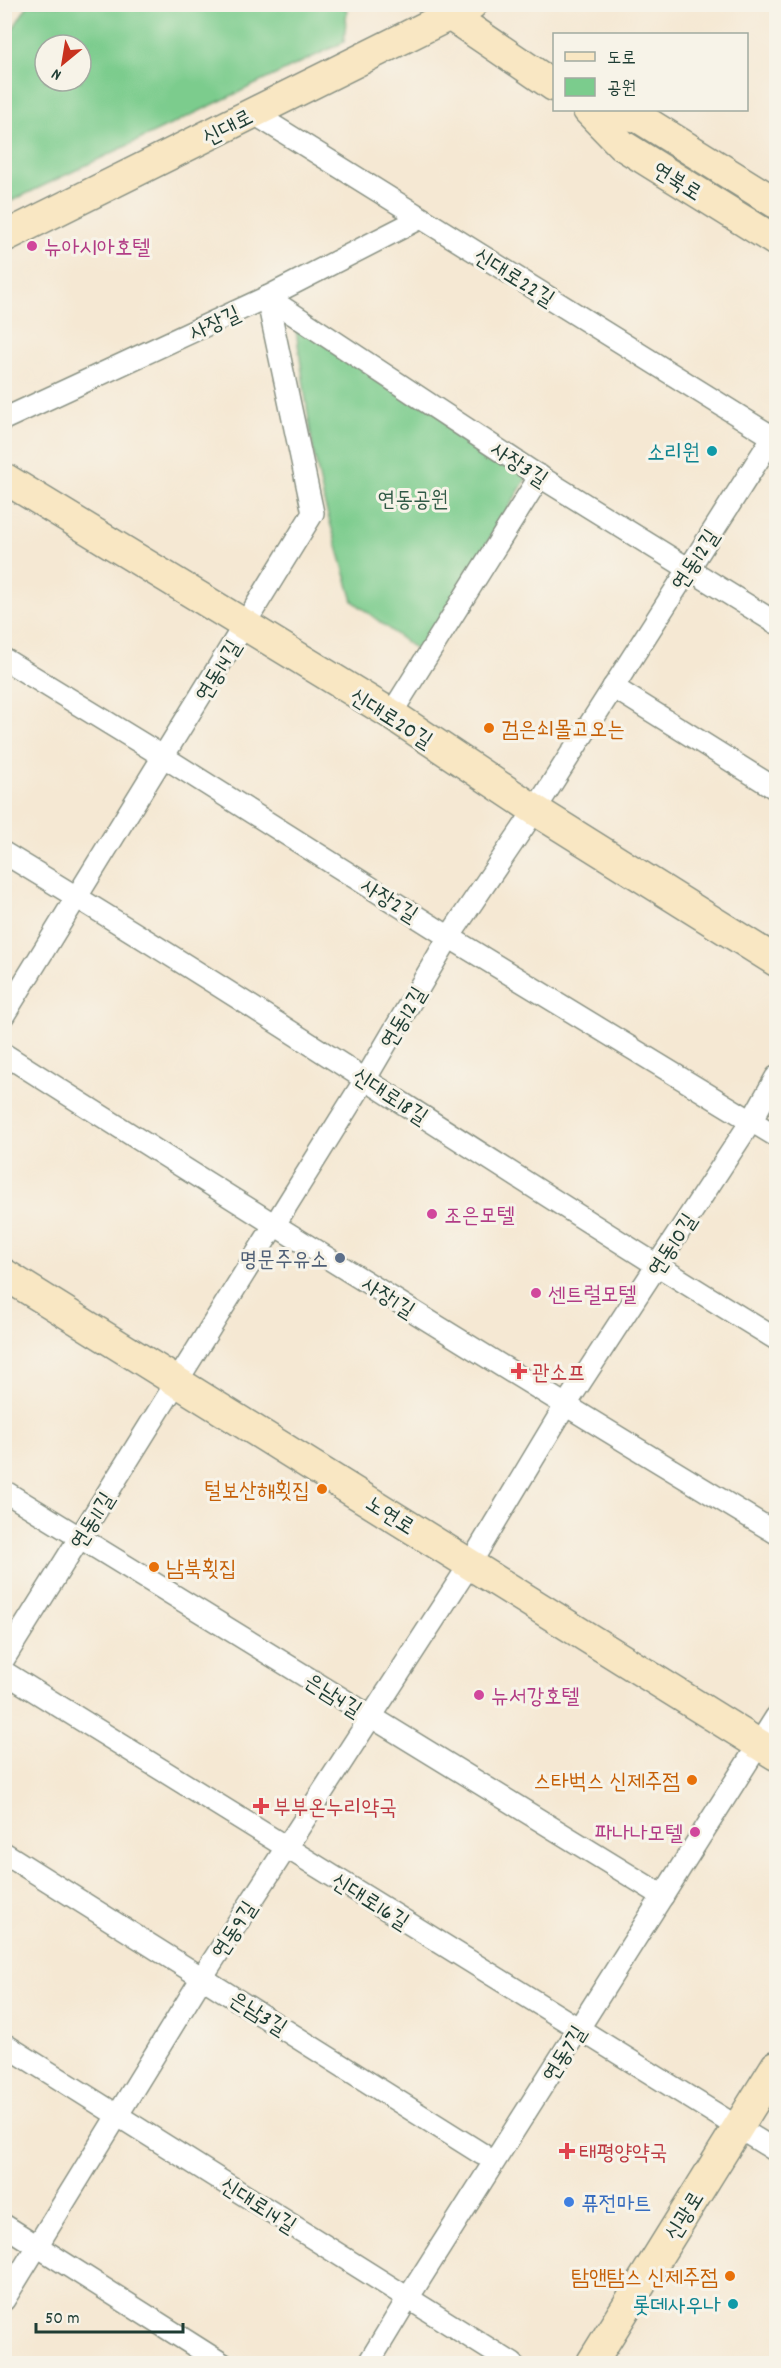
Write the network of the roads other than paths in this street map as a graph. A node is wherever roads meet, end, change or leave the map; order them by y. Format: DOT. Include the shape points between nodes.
graph roads {
  1 [pos="452,8"];
  2 [pos="553,84"];
  3 [pos="589,111"];
  4 [pos="602,111"];
  5 [pos="253,113"];
  6 [pos="777,203"];
  7 [pos="422,218"];
  8 [pos="4,237"];
  9 [pos="777,241"];
  10 [pos="267,297"];
  11 [pos="4,419"];
  12 [pos="776,436"];
  13 [pos="540,476"];
  14 [pos="4,478"];
  15 [pos="688,568"];
  16 [pos="777,623"];
  17 [pos="244,626"];
  18 [pos="4,659"];
  19 [pos="613,687"];
  20 [pos="390,714"];
  21 [pos="164,757"];
  22 [pos="777,789"];
  23 [pos="535,810"];
  24 [pos="4,853"];
  25 [pos="78,897"];
  26 [pos="450,937"];
  27 [pos="777,962"];
  28 [pos="4,1015"];
  29 [pos="4,1054"];
  30 [pos="777,1077"];
  31 [pos="366,1078"];
  32 [pos="752,1120"];
  33 [pos="777,1136"];
  34 [pos="273,1225"];
  35 [pos="657,1266"];
  36 [pos="4,1274"];
  37 [pos="777,1339"];
  38 [pos="178,1382"];
  39 [pos="565,1406"];
  40 [pos="4,1491"];
  41 [pos="777,1533"];
  42 [pos="80,1538"];
  43 [pos="470,1564"];
  44 [pos="4,1659"];
  45 [pos="4,1672"];
  46 [pos="370,1717"];
  47 [pos="777,1717"];
  48 [pos="768,1749"];
  49 [pos="286,1847"];
  50 [pos="4,1853"];
  51 [pos="663,1896"];
  52 [pos="203,1976"];
  53 [pos="579,2028"];
  54 [pos="4,2044"];
  55 [pos="777,2066"];
  56 [pos="118,2115"];
  57 [pos="738,2127"];
  58 [pos="777,2151"];
  59 [pos="482,2154"];
  60 [pos="4,2225"];
  61 [pos="38,2246"];
  62 [pos="408,2298"];
  63 [pos="4,2300"];
  64 [pos="223,2364"];
  65 [pos="368,2364"];
  66 [pos="513,2364"];
  67 [pos="591,2364"];
  1 -- 2 [label="main road"];
  1 -- 5 [label="main road, 신대로"];
  3 -- 9 [label="main road, 연북로" via="622,145"];
  4 -- 6 [label="main road, 연북로" via="638,117"];
  5 -- 7 [label="street, 신대로22길"];
  5 -- 8 [label="main road, 신대로"];
  7 -- 10 [label="street, 사장길"];
  7 -- 12 [label="street, 신대로22길"];
  10 -- 11 [label="street, 사장길"];
  10 -- 13 [label="street, 사장3길"];
  10 -- 17 [label="street, 연동14길" via="313,513"];
  12 -- 15 [label="street, 연동12길"];
  13 -- 15 [label="street, 사장3길"];
  13 -- 20 [label="street"];
  14 -- 17 [label="main road, 신대로20길"];
  15 -- 16 [label="street, 사장3길"];
  15 -- 19 [label="street, 연동12길"];
  17 -- 20 [label="main road, 신대로20길"];
  17 -- 21 [label="street, 연동14길"];
  18 -- 21 [label="street, 사장2길"];
  19 -- 22 [label="street"];
  19 -- 23 [label="street, 연동12길"];
  20 -- 23 [label="main road, 신대로20길"];
  21 -- 25 [label="street, 연동14길"];
  21 -- 26 [label="street, 사장2길"];
  23 -- 26 [label="street, 연동12길"];
  23 -- 27 [label="main road, 신대로20길"];
  24 -- 25 [label="street, 신대로18길"];
  25 -- 28 [label="street, 연동14길"];
  25 -- 31 [label="street, 신대로18길"];
  26 -- 31 [label="street, 연동12길"];
  26 -- 32 [label="street, 사장2길"];
  29 -- 34 [label="street, 사장1길"];
  30 -- 32 [label="street, 연동10길"];
  31 -- 34 [label="street, 연동12길"];
  31 -- 35 [label="street, 신대로18길"];
  32 -- 33 [label="street, 사장2길"];
  32 -- 35 [label="street, 연동10길"];
  34 -- 38 [label="street, 연동12길"];
  34 -- 39 [label="street, 사장1길"];
  35 -- 37 [label="street, 신대로18길"];
  35 -- 39 [label="street, 연동10길"];
  36 -- 38 [label="main road, 노연로"];
  38 -- 42 [label="street, 연동11길"];
  38 -- 43 [label="main road, 노연로"];
  39 -- 41 [label="street, 사장1길"];
  39 -- 43 [label="street, 연동10길"];
  40 -- 42 [label="street, 은남4길"];
  42 -- 44 [label="street, 연동11길"];
  42 -- 46 [label="street, 은남4길"];
  43 -- 46 [label="street, 연동9길"];
  43 -- 48 [label="main road, 노연로"];
  45 -- 49 [label="street, 신대로16길"];
  46 -- 49 [label="street, 연동9길"];
  46 -- 51 [label="street, 은남4길"];
  47 -- 48 [label="street, 연동7길"];
  48 -- 51 [label="street, 연동7길"];
  49 -- 52 [label="street, 연동9길"];
  49 -- 53 [label="street, 신대로16길"];
  50 -- 52 [label="street, 은남3길"];
  51 -- 53 [label="street, 연동7길"];
  52 -- 56 [label="street, 연동9길"];
  52 -- 59 [label="street, 은남3길"];
  53 -- 57 [label="street, 신대로16길"];
  53 -- 62 [label="street, 연동7길"];
  54 -- 56 [label="street, 신대로14길"];
  55 -- 57 [label="main road, 신광로"];
  56 -- 61 [label="street, 연동9길"];
  56 -- 62 [label="street, 신대로14길"];
  57 -- 58 [label="street, 신대로16길"];
  57 -- 67 [label="main road, 신광로"];
  60 -- 61 [label="street"];
  61 -- 63 [label="street, 연동9길"];
  61 -- 64 [label="street"];
  62 -- 65 [label="street, 연동7길"];
  62 -- 66 [label="street, 신대로14길"];
}
